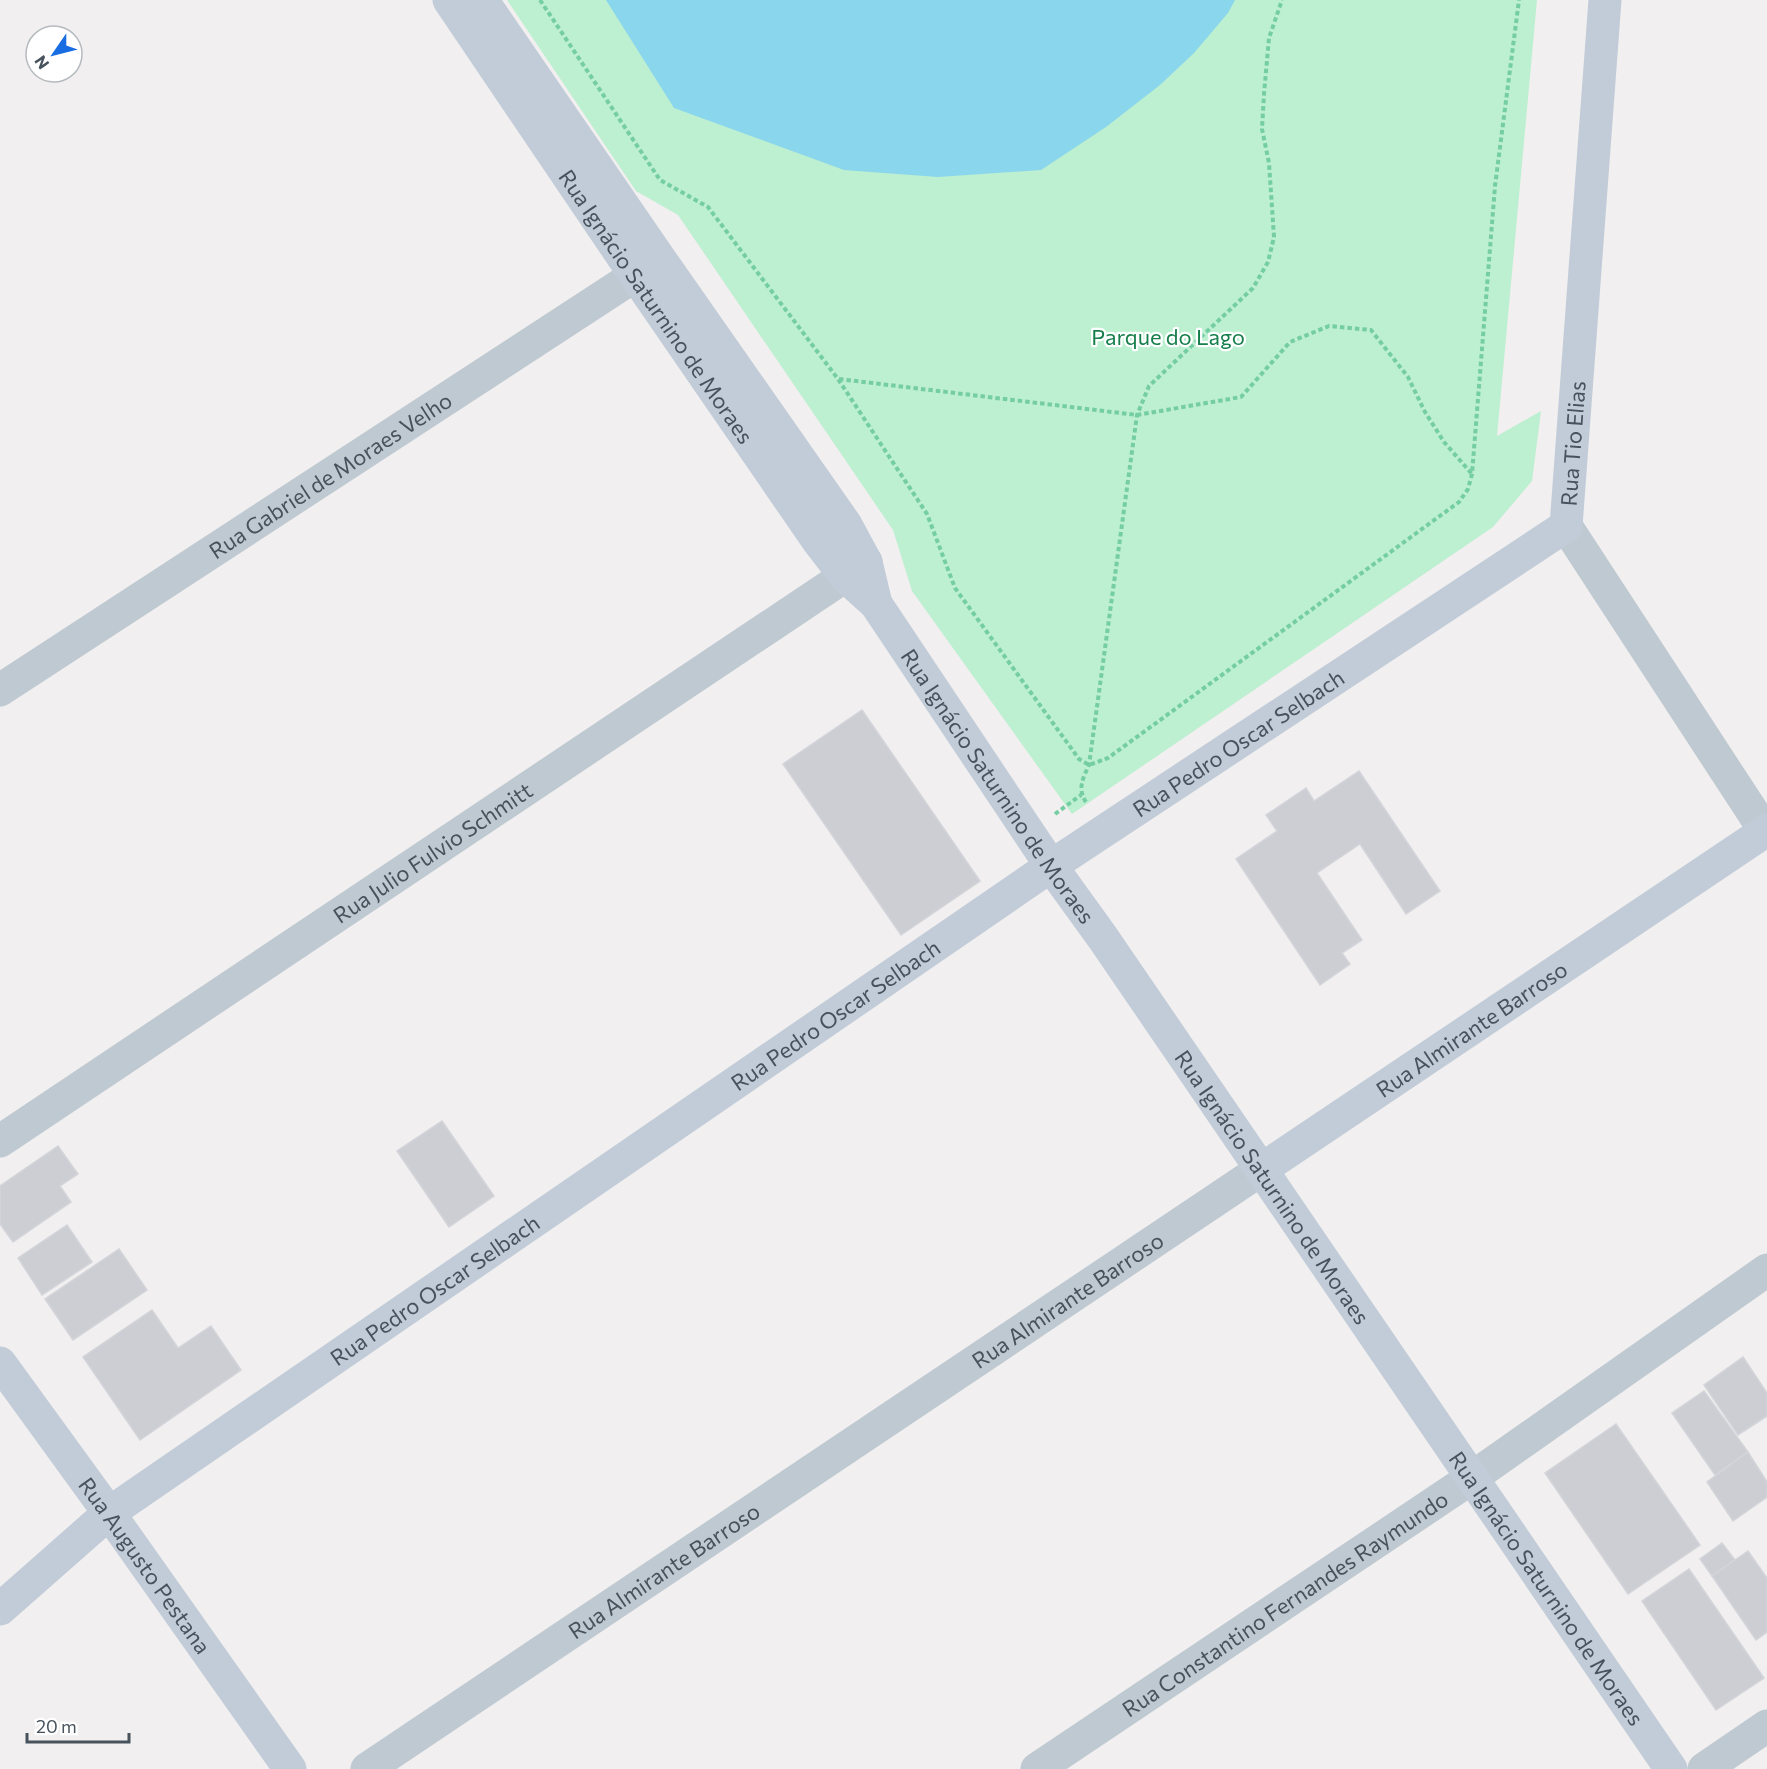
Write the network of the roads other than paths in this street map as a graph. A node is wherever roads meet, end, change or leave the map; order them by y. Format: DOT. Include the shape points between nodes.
graph roads {
  1 [pos="449,0"];
  2 [pos="482,0"];
  3 [pos="1605,0"];
  4 [pos="541,111"];
  5 [pos="647,267"];
  6 [pos="1566,526"];
  7 [pos="856,569"];
  8 [pos="0,690"];
  9 [pos="1766,830"];
  10 [pos="1051,866"];
  11 [pos="0,1141"];
  12 [pos="1262,1169"];
  13 [pos="1767,1270"];
  14 [pos="0,1363"];
  15 [pos="1473,1476"];
  16 [pos="110,1513"];
  17 [pos="0,1609"];
  18 [pos="1767,1726"];
  19 [pos="290,1769"];
  20 [pos="367,1769"];
  21 [pos="1037,1769"];
  22 [pos="1671,1769"];
  23 [pos="1704,1769"];
  1 -- 4 [label="street, Rua Ignácio Saturnino de Moraes"];
  2 -- 4 [label="street, Rua Ignácio Saturnino de Moraes"];
  3 -- 6 [label="street, Rua Tio Elias"];
  4 -- 5 [label="street, Rua Ignácio Saturnino de Moraes"];
  5 -- 7 [label="street, Rua Ignácio Saturnino de Moraes" via="733,391 846,525"];
  5 -- 8 [label="street, Rua Gabriel de Moraes Velho"];
  6 -- 9 [label="street, Rua Tio Elias"];
  6 -- 10 [label="street, Rua Pedro Oscar Selbach"];
  7 -- 10 [label="street, Rua Ignácio Saturnino de Moraes"];
  7 -- 11 [label="street, Rua Julio Fulvio Schmitt"];
  9 -- 12 [label="street, Rua Almirante Barroso"];
  10 -- 12 [label="street, Rua Ignácio Saturnino de Moraes"];
  10 -- 16 [label="street, Rua Pedro Oscar Selbach"];
  12 -- 15 [label="street, Rua Ignácio Saturnino de Moraes"];
  12 -- 20 [label="street, Rua Almirante Barroso"];
  13 -- 15 [label="street, Rua Constantino Fernandes Raymundo"];
  14 -- 16 [label="street, Rua Augusto Pestana"];
  15 -- 21 [label="street, Rua Constantino Fernandes Raymundo"];
  15 -- 22 [label="street, Rua Ignácio Saturnino de Moraes"];
  16 -- 17 [label="street, Rua Pedro Oscar Selbach"];
  16 -- 19 [label="street, Rua Augusto Pestana"];
  18 -- 23 [label="street"];
}
